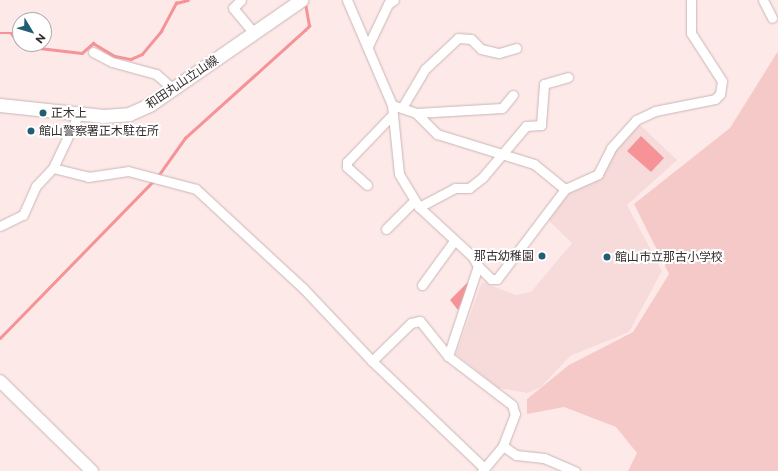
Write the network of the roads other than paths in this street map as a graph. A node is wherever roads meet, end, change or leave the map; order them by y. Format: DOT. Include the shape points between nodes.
graph roads {
  1 [pos="241,0"];
  2 [pos="299,0"];
  3 [pos="347,0"];
  4 [pos="394,0"];
  5 [pos="691,0"];
  6 [pos="763,0"];
  7 [pos="772,18"];
  8 [pos="254,32"];
  9 [pos="368,46"];
  10 [pos="516,48"];
  11 [pos="92,52"];
  12 [pos="568,77"];
  13 [pos="172,89"];
  14 [pos="513,95"];
  15 [pos="0,105"];
  16 [pos="392,105"];
  17 [pos="404,106"];
  18 [pos="79,113"];
  19 [pos="416,113"];
  20 [pos="392,115"];
  21 [pos="500,155"];
  22 [pos="54,168"];
  23 [pos="368,185"];
  24 [pos="565,189"];
  25 [pos="417,204"];
  26 [pos="0,226"];
  27 [pos="386,229"];
  28 [pos="454,241"];
  29 [pos="478,266"];
  30 [pos="422,285"];
  31 [pos="448,356"];
  32 [pos="372,361"];
  33 [pos="0,381"];
  34 [pos="503,446"];
  35 [pos="483,470"];
  36 [pos="92,471"];
  37 [pos="575,471"];
  1 -- 8 [label="street" via="233,8"];
  2 -- 8 [label="main road, 和田丸山立山線"];
  3 -- 9 [label="street"];
  4 -- 9 [label="street" via="388,4"];
  5 -- 24 [label="street" via="691,33 722,80 720,94 715,99 655,111 636,120 611,148 598,174"];
  6 -- 7 [label="street"];
  8 -- 13 [label="main road, 和田丸山立山線"];
  9 -- 16 [label="street"];
  10 -- 17 [label="street" via="499,52 481,49 471,39 458,38 424,69"];
  11 -- 13 [label="street" via="112,62 156,74"];
  12 -- 21 [label="street" via="544,84 541,125 526,126"];
  13 -- 18 [label="main road, 和田丸山立山線" via="129,114"];
  14 -- 19 [label="street" via="502,108"];
  15 -- 18 [label="main road, 和田丸山立山線"];
  16 -- 17 [label="street"];
  16 -- 20 [label="street"];
  17 -- 19 [label="street"];
  18 -- 22 [label="street"];
  19 -- 21 [label="street" via="437,134"];
  20 -- 23 [label="street" via="347,162 347,167"];
  20 -- 25 [label="street" via="399,174"];
  21 -- 24 [label="street" via="534,164"];
  21 -- 25 [label="street" via="469,188 455,188"];
  22 -- 26 [label="street" via="36,186 23,215"];
  22 -- 32 [label="street" via="88,177 128,171 196,189 303,288"];
  24 -- 29 [label="street" via="497,279 492,280"];
  25 -- 27 [label="street"];
  25 -- 28 [label="street"];
  28 -- 29 [label="street"];
  28 -- 30 [label="street"];
  29 -- 31 [label="street"];
  31 -- 32 [label="street" via="420,321 411,323"];
  31 -- 34 [label="street" via="512,405 516,414"];
  32 -- 35 [label="street"];
  33 -- 36 [label="street"];
  34 -- 35 [label="street"];
  34 -- 37 [label="street" via="516,455 544,458"];
}
